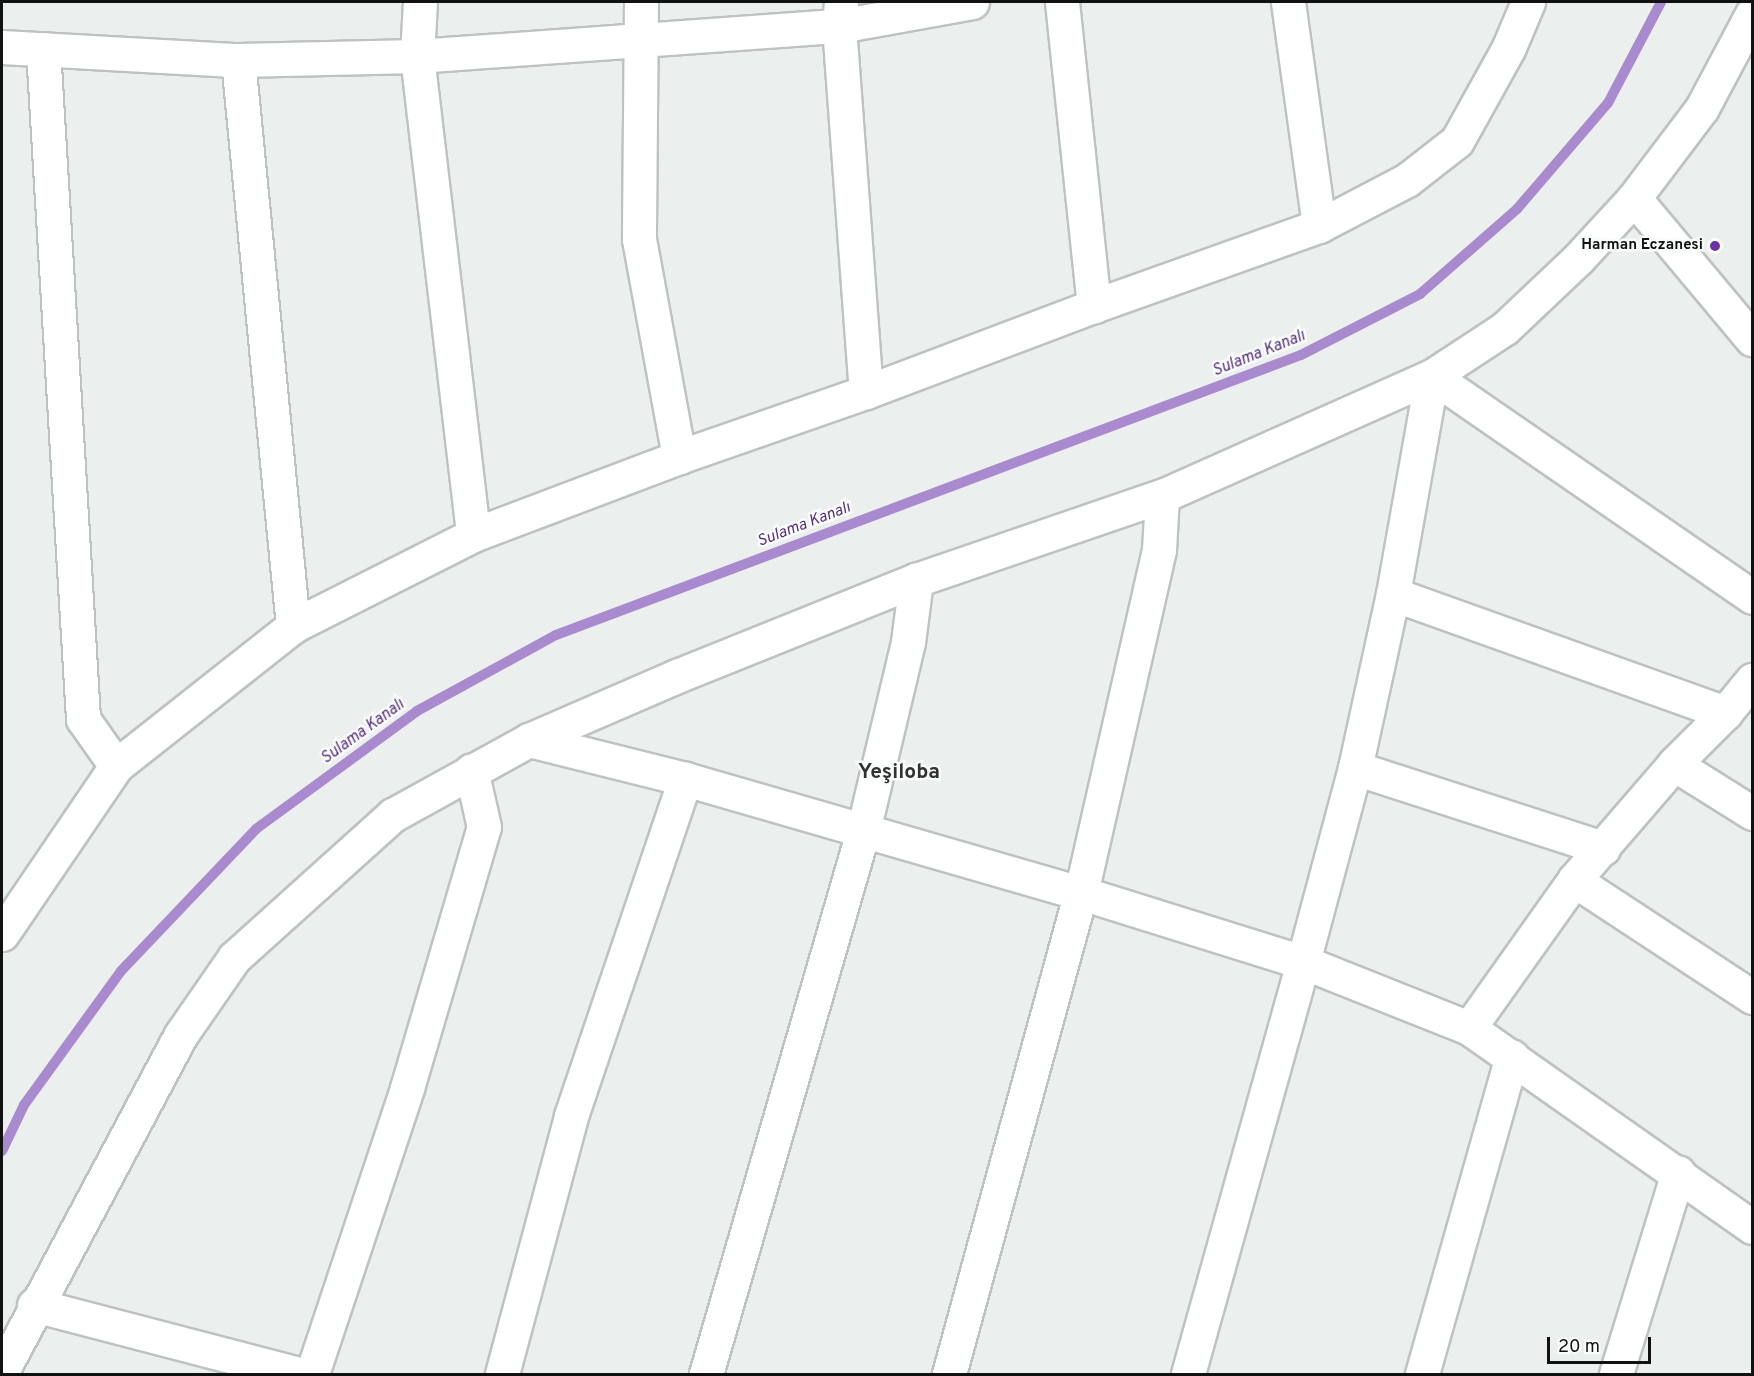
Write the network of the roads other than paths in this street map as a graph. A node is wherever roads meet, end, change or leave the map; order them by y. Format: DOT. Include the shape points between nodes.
graph roads {
  1 [pos="420,2"];
  2 [pos="641,2"];
  3 [pos="972,2"];
  4 [pos="1062,2"];
  5 [pos="1288,2"];
  6 [pos="1528,2"];
  7 [pos="840,14"];
  8 [pos="1752,14"];
  9 [pos="640,41"];
  10 [pos="2,47"];
  11 [pos="43,49"];
  12 [pos="417,56"];
  13 [pos="238,60"];
  14 [pos="1635,198"];
  15 [pos="1319,226"];
  16 [pos="1094,306"];
  17 [pos="1752,339"];
  18 [pos="1432,376"];
  19 [pos="866,392"];
  20 [pos="679,457"];
  21 [pos="1162,496"];
  22 [pos="473,535"];
  23 [pos="916,580"];
  24 [pos="1394,594"];
  25 [pos="1752,597"];
  26 [pos="292,626"];
  27 [pos="1752,680"];
  28 [pos="1725,713"];
  29 [pos="529,740"];
  30 [pos="1674,764"];
  31 [pos="116,766"];
  32 [pos="1355,768"];
  33 [pos="471,770"];
  34 [pos="684,779"];
  35 [pos="1752,813"];
  36 [pos="863,831"];
  37 [pos="1603,848"];
  38 [pos="1574,880"];
  39 [pos="1081,893"];
  40 [pos="2,934"];
  41 [pos="1304,962"];
  42 [pos="1752,997"];
  43 [pos="1469,1028"];
  44 [pos="1512,1057"];
  45 [pos="1678,1172"];
  46 [pos="1752,1227"];
  47 [pos="34,1305"];
  48 [pos="2,1371"];
  49 [pos="299,1374"];
  50 [pos="312,1374"];
  51 [pos="502,1374"];
  52 [pos="706,1374"];
  53 [pos="949,1374"];
  54 [pos="1188,1374"];
  55 [pos="1422,1374"];
  56 [pos="1616,1374"];
  1 -- 12 [label="street"];
  2 -- 9 [label="street"];
  3 -- 7 [label="street"];
  4 -- 16 [label="street"];
  5 -- 15 [label="street"];
  6 -- 15 [label="street" via="1509,47 1457,141 1407,180"];
  7 -- 9 [label="street"];
  7 -- 19 [label="street"];
  8 -- 14 [label="street" via="1702,108"];
  9 -- 12 [label="street"];
  9 -- 20 [label="street" via="639,239"];
  10 -- 11 [label="street"];
  11 -- 13 [label="street"];
  11 -- 31 [label="street" via="83,719"];
  12 -- 13 [label="street"];
  12 -- 22 [label="street"];
  13 -- 26 [label="street"];
  14 -- 17 [label="street"];
  14 -- 18 [label="street" via="1505,328"];
  15 -- 16 [label="street"];
  16 -- 19 [label="street"];
  18 -- 21 [label="street"];
  18 -- 24 [label="street"];
  18 -- 25 [label="street"];
  19 -- 20 [label="street"];
  20 -- 22 [label="street"];
  21 -- 23 [label="street"];
  21 -- 39 [label="street" via="1159,550"];
  22 -- 26 [label="street"];
  23 -- 29 [label="street"];
  23 -- 36 [label="street" via="908,642"];
  24 -- 28 [label="street"];
  24 -- 32 [label="street"];
  26 -- 31 [label="street"];
  27 -- 28 [label="street"];
  28 -- 30 [label="street"];
  29 -- 33 [label="street"];
  29 -- 34 [label="street"];
  30 -- 35 [label="street"];
  30 -- 37 [label="street"];
  31 -- 40 [label="street"];
  32 -- 37 [label="street"];
  32 -- 41 [label="street"];
  33 -- 47 [label="street" via="393,815 234,958 180,1036"];
  33 -- 50 [label="street" via="484,827 407,1088"];
  34 -- 36 [label="street"];
  34 -- 51 [label="street" via="571,1116"];
  36 -- 39 [label="street"];
  36 -- 52 [label="street"];
  37 -- 38 [label="street"];
  38 -- 42 [label="street"];
  38 -- 43 [label="street"];
  39 -- 41 [label="street"];
  39 -- 53 [label="street"];
  41 -- 43 [label="street"];
  41 -- 54 [label="street"];
  43 -- 44 [label="street"];
  44 -- 45 [label="street"];
  44 -- 55 [label="street"];
  45 -- 46 [label="street"];
  45 -- 56 [label="street"];
  47 -- 48 [label="street"];
  47 -- 49 [label="street"];
}
